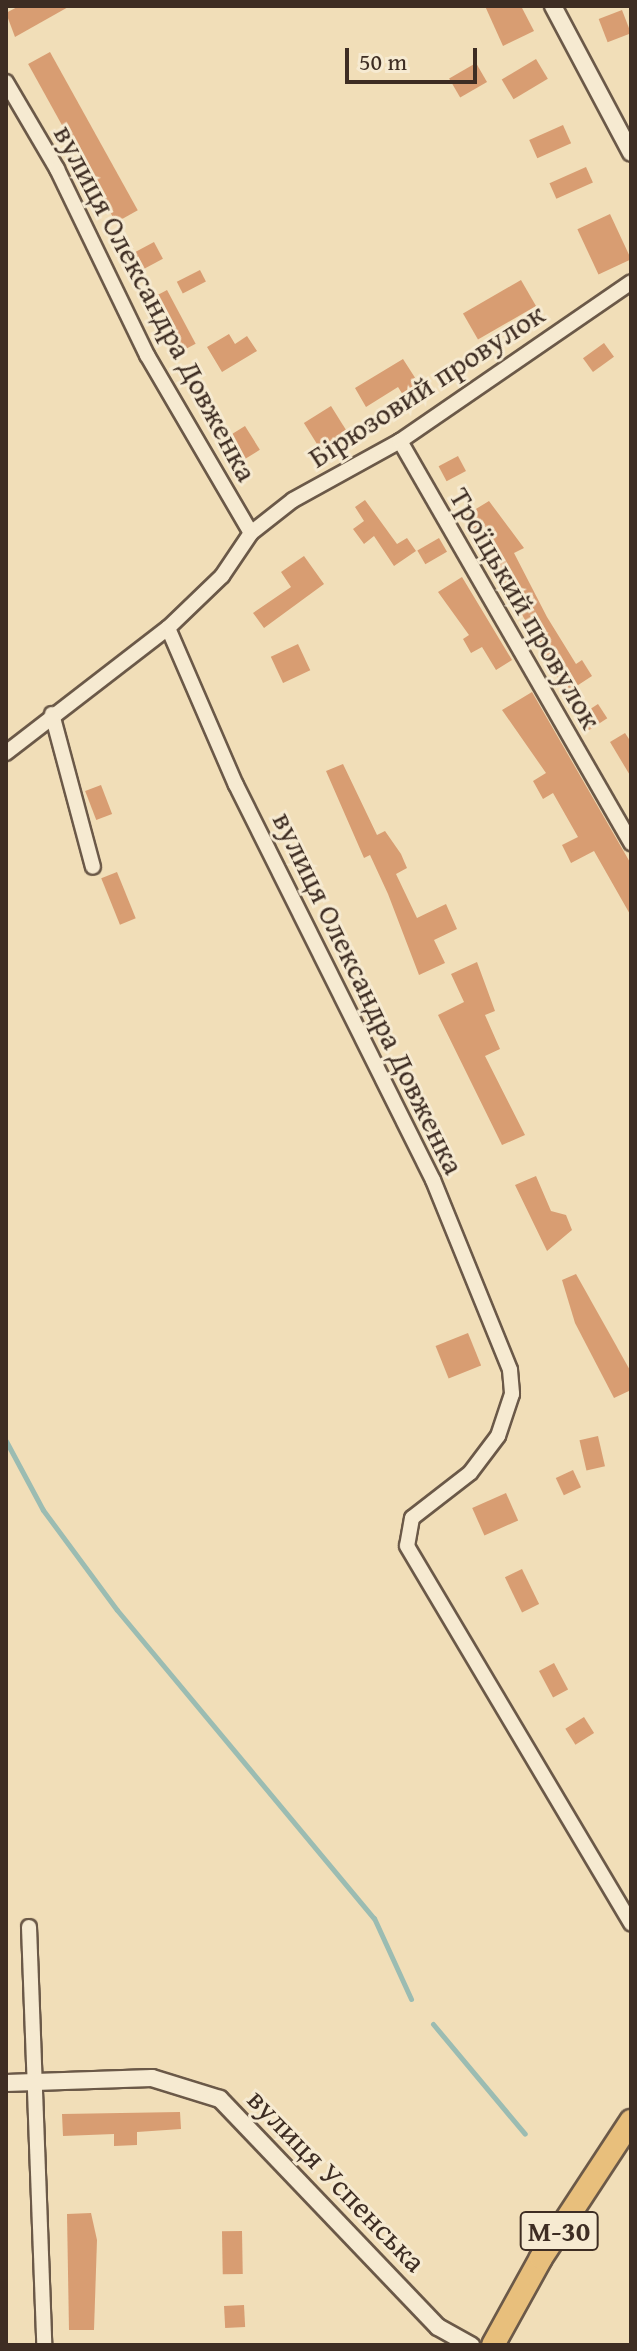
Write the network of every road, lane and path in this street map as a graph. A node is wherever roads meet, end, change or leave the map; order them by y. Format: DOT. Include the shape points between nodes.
graph roads {
  1 [pos="553,6"];
  2 [pos="6,82"];
  3 [pos="631,153"];
  4 [pos="631,282"];
  5 [pos="400,441"];
  6 [pos="251,533"];
  7 [pos="168,628"];
  8 [pos="52,714"];
  9 [pos="6,753"];
  10 [pos="631,843"];
  11 [pos="93,867"];
  12 [pos="631,1924"];
  13 [pos="29,1927"];
  14 [pos="6,2083"];
  15 [pos="31,2083"];
  16 [pos="631,2121"];
  17 [pos="44,2345"];
  18 [pos="471,2345"];
  19 [pos="493,2345"];
  1 -- 3 [label="street"];
  2 -- 6 [label="street, вулиця Олександра Довженка" via="57,169 147,355"];
  4 -- 5 [label="street, Бірюзовий провулок"];
  5 -- 6 [label="street, Бірюзовий провулок" via="293,500"];
  5 -- 10 [label="street, Троїцький провулок"];
  6 -- 7 [label="street" via="222,576"];
  7 -- 8 [label="street"];
  7 -- 12 [label="street, вулиця Олександра Довженка" via="236,785 433,1180 510,1370 512,1394 498,1436 470,1473 412,1518 407,1546"];
  8 -- 9 [label="street"];
  8 -- 11 [label="street"];
  13 -- 15 [label="street"];
  14 -- 15 [label="street, вулиця Успенська"];
  15 -- 17 [label="street"];
  15 -- 18 [label="street, вулиця Успенська" via="152,2078 220,2099 438,2327"];
  16 -- 19 [label="highway, М-30" via="541,2258"];
}
